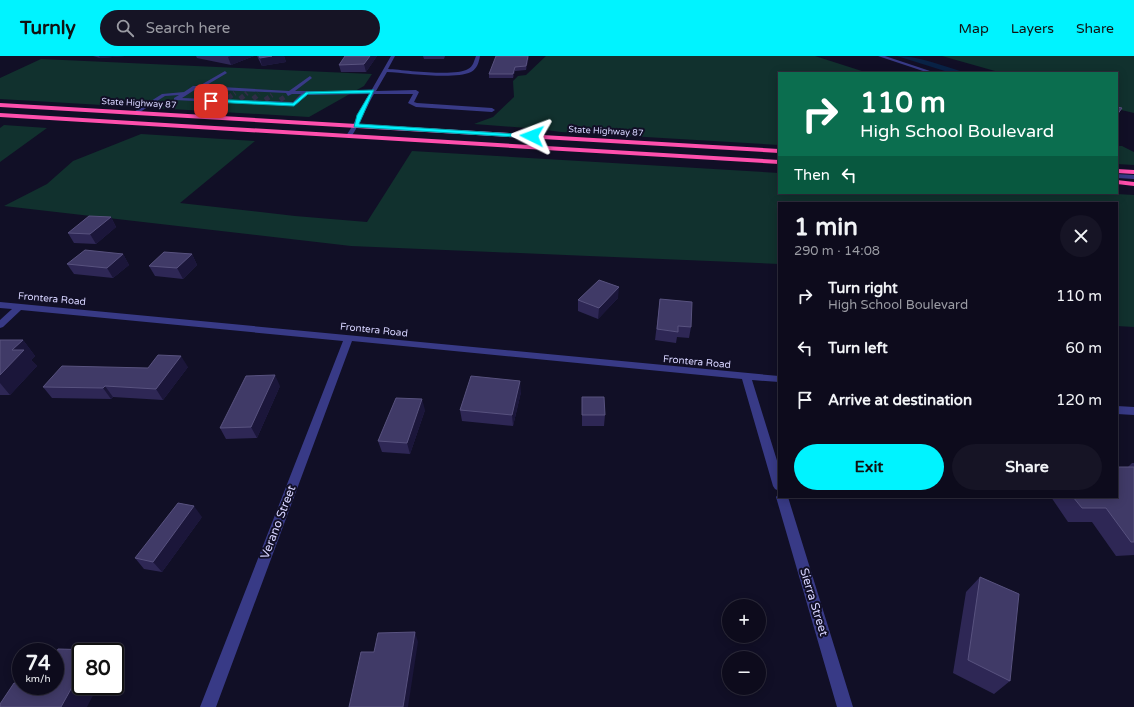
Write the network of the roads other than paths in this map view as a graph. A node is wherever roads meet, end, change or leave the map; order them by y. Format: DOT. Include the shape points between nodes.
graph roads {
  1 [pos="393,56"];
  2 [pos="478,56"];
  3 [pos="880,56"];
  4 [pos="385,70"];
  5 [pos="225,72"];
  6 [pos="931,72"];
  7 [pos="310,77"];
  8 [pos="200,87"];
  9 [pos="216,88"];
  10 [pos="211,92"];
  11 [pos="373,92"];
  12 [pos="186,93"];
  13 [pos="306,93"];
  14 [pos="288,94"];
  15 [pos="203,96"];
  16 [pos="198,100"];
  17 [pos="0,105"];
  18 [pos="492,110"];
  19 [pos="135,113"];
  20 [pos="0,115"];
  21 [pos="356,126"];
  22 [pos="349,136"];
  23 [pos="778,151"];
  24 [pos="778,162"];
  25 [pos="1118,171"];
  26 [pos="1134,172"];
  27 [pos="1118,176"];
  28 [pos="1134,177"];
  29 [pos="1118,182"];
  30 [pos="1134,184"];
  31 [pos="0,305"];
  32 [pos="20,306"];
  33 [pos="0,325"];
  34 [pos="349,338"];
  35 [pos="746,376"];
  36 [pos="778,379"];
  37 [pos="1118,410"];
  38 [pos="1134,411"];
  39 [pos="778,483"];
  40 [pos="782,498"];
  41 [pos="208,707"];
  42 [pos="845,707"];
  1 -- 4 [label="street"];
  2 -- 4 [label="street" via="475,67 469,71 453,73"];
  3 -- 6 [label="street"];
  4 -- 11 [label="street"];
  5 -- 8 [label="street"];
  7 -- 14 [label="street"];
  8 -- 9 [label="street"];
  8 -- 12 [label="street"];
  9 -- 10 [label="street"];
  9 -- 14 [label="street"];
  11 -- 13 [label="street"];
  11 -- 18 [label="street" via="416,92 411,103 416,106"];
  11 -- 21 [label="street"];
  12 -- 16 [label="street" via="176,99"];
  12 -- 19 [label="street" via="164,95"];
  13 -- 14 [label="street"];
  13 -- 16 [label="street" via="294,104 226,99"];
  15 -- 16 [label="street"];
  17 -- 19 [label="highway, State Highway 87"];
  19 -- 21 [label="highway, State Highway 87"];
  20 -- 22 [label="highway"];
  21 -- 22 [label="street"];
  21 -- 23 [label="highway, State Highway 87"];
  22 -- 24 [label="highway"];
  25 -- 26 [label="highway"];
  27 -- 28 [label="street"];
  29 -- 30 [label="highway"];
  31 -- 32 [label="street, Frontera Road"];
  32 -- 33 [label="street"];
  32 -- 34 [label="street, Frontera Road"];
  34 -- 35 [label="street, Frontera Road"];
  34 -- 41 [label="street, Verano Street"];
  35 -- 36 [label="street, Frontera Road"];
  35 -- 39 [label="street"];
  37 -- 38 [label="street"];
  40 -- 42 [label="street, Sierra Street"];
}
